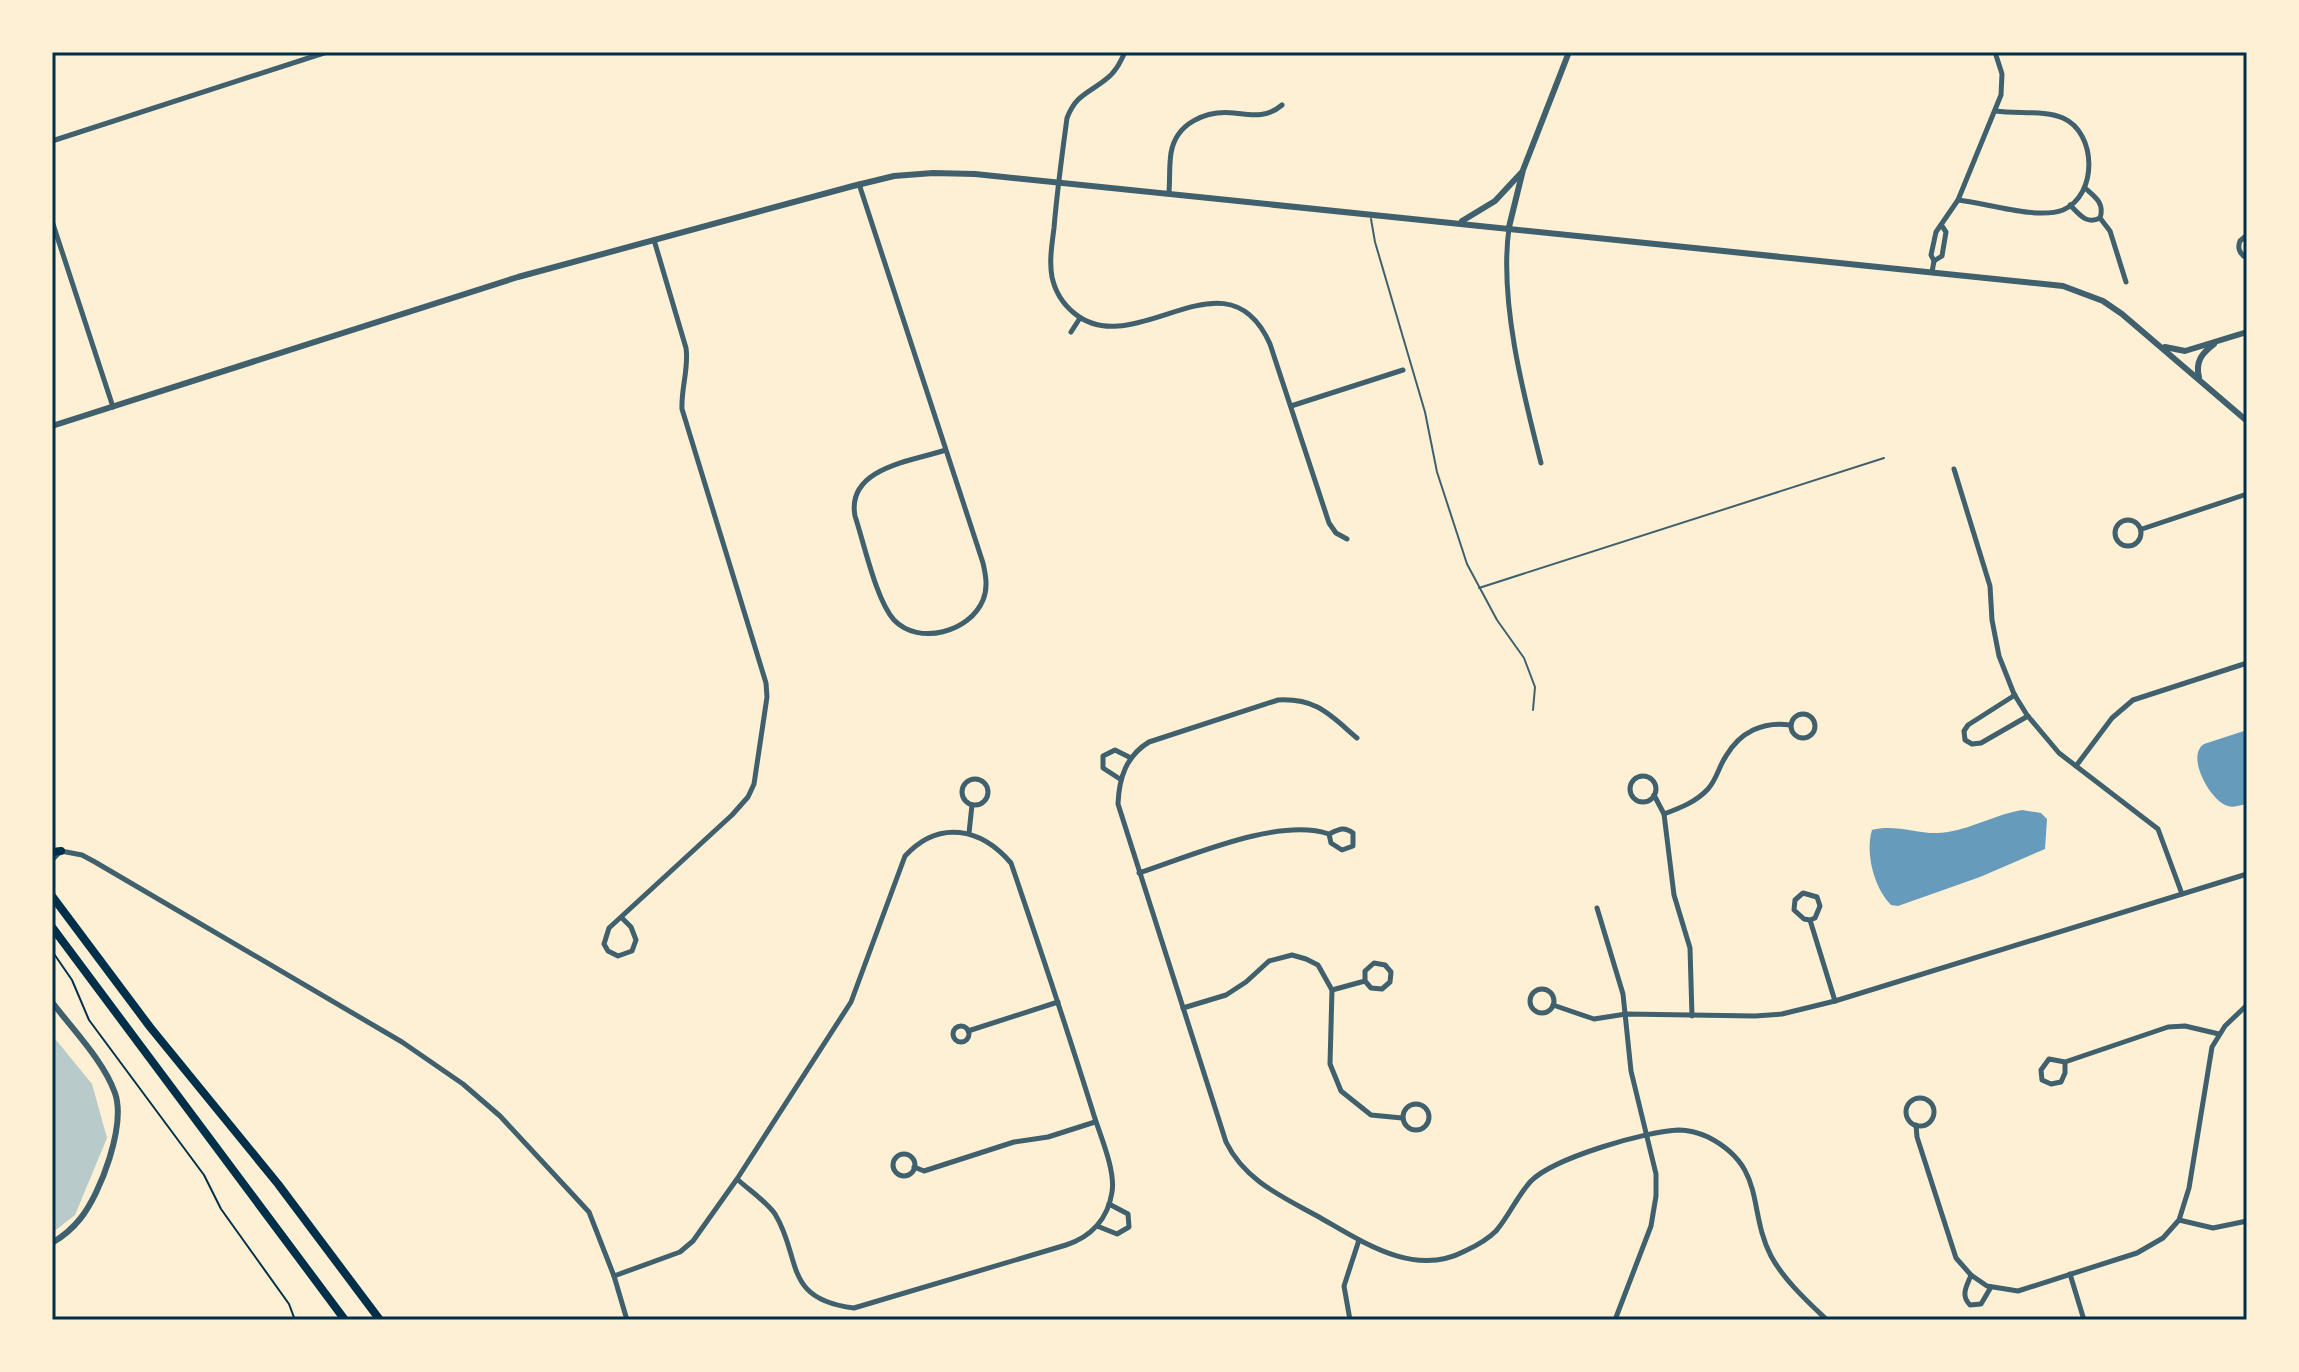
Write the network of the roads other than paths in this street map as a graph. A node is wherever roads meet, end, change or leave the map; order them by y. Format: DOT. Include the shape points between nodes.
graph roads {
  1 [pos="327,52"];
  2 [pos="1125,52"];
  3 [pos="1569,52"];
  4 [pos="1995,52"];
  5 [pos="1282,105"];
  6 [pos="1996,111"];
  7 [pos="52,141"];
  8 [pos="1523,170"];
  9 [pos="1058,181"];
  10 [pos="859,184"];
  11 [pos="2085,188"];
  12 [pos="1169,192"];
  13 [pos="1958,200"];
  14 [pos="2070,205"];
  15 [pos="1371,215"];
  16 [pos="2100,218"];
  17 [pos="52,221"];
  18 [pos="1461,222"];
  19 [pos="1942,226"];
  20 [pos="1509,227"];
  21 [pos="2247,235"];
  22 [pos="654,240"];
  23 [pos="2247,258"];
  24 [pos="1934,261"];
  25 [pos="1932,272"];
  26 [pos="2126,282"];
  27 [pos="1080,318"];
  28 [pos="1071,332"];
  29 [pos="2247,332"];
  30 [pos="2220,339"];
  31 [pos="2162,346"];
  32 [pos="1403,370"];
  33 [pos="2199,378"];
  34 [pos="1291,406"];
  35 [pos="113,407"];
  36 [pos="2247,421"];
  37 [pos="52,426"];
  38 [pos="946,450"];
  39 [pos="1884,458"];
  40 [pos="1541,463"];
  41 [pos="1954,469"];
  42 [pos="2247,494"];
  43 [pos="2142,529"];
  44 [pos="1347,539"];
  45 [pos="1478,589"];
  46 [pos="2247,663"];
  47 [pos="2015,695"];
  48 [pos="1533,710"];
  49 [pos="2028,716"];
  50 [pos="1790,725"];
  51 [pos="1357,738"];
  52 [pos="1131,758"];
  53 [pos="2076,766"];
  54 [pos="1120,779"];
  55 [pos="1654,795"];
  56 [pos="972,805"];
  57 [pos="1664,814"];
  58 [pos="969,833"];
  59 [pos="1329,834"];
  60 [pos="57,852"];
  61 [pos="52,860"];
  62 [pos="1139,873"];
  63 [pos="2247,874"];
  64 [pos="2182,894"];
  65 [pos="52,896"];
  66 [pos="1597,908"];
  67 [pos="622,918"];
  68 [pos="1810,920"];
  69 [pos="52,927"];
  70 [pos="1365,981"];
  71 [pos="1332,990"];
  72 [pos="1835,1001"];
  73 [pos="52,1002"];
  74 [pos="1058,1002"];
  75 [pos="1553,1005"];
  76 [pos="2247,1005"];
  77 [pos="1183,1008"];
  78 [pos="1626,1014"];
  79 [pos="1692,1016"];
  80 [pos="968,1031"];
  81 [pos="2219,1034"];
  82 [pos="2065,1062"];
  83 [pos="1402,1118"];
  84 [pos="1095,1122"];
  85 [pos="1916,1125"];
  86 [pos="1647,1134"];
  87 [pos="914,1167"];
  88 [pos="737,1179"];
  89 [pos="1109,1204"];
  90 [pos="2179,1220"];
  91 [pos="2247,1221"];
  92 [pos="1097,1226"];
  93 [pos="1359,1240"];
  94 [pos="52,1243"];
  95 [pos="2070,1274"];
  96 [pos="1971,1275"];
  97 [pos="614,1276"];
  98 [pos="1991,1287"];
  99 [pos="345,1320"];
  100 [pos="380,1320"];
  101 [pos="627,1320"];
  102 [pos="1350,1320"];
  103 [pos="1615,1320"];
  104 [pos="1827,1320"];
  105 [pos="2084,1320"];
  1 -- 7 [label="street"];
  2 -- 9 [label="street" via="1115,71 1071,107"];
  3 -- 8 [label="street"];
  4 -- 6 [label="street" via="2003,84"];
  5 -- 12 [label="street" via="1265,115 1212,113 1189,124 1172,148"];
  6 -- 11 [label="street" via="2066,119 2085,143"];
  6 -- 13 [label="street"];
  8 -- 18 [label="street" via="1495,201"];
  8 -- 20 [label="street"];
  9 -- 10 [label="street" via="933,173"];
  9 -- 12 [label="street"];
  9 -- 27 [label="street" via="1052,278 1064,303"];
  10 -- 22 [label="street"];
  10 -- 38 [label="street"];
  11 -- 14 [label="street"];
  11 -- 16 [label="street" via="2102,206"];
  12 -- 15 [label="street"];
  13 -- 14 [label="street" via="2038,212"];
  13 -- 19 [label="street"];
  14 -- 16 [label="street" via="2085,220"];
  15 -- 18 [label="street"];
  15 -- 45 [label="lane" via="1437,472"];
  16 -- 26 [label="street" via="2110,231"];
  17 -- 35 [label="street"];
  18 -- 20 [label="street"];
  19 -- 24 [label="street" via="1936,232"];
  19 -- 24 [label="street" via="1942,256"];
  20 -- 25 [label="street"];
  20 -- 40 [label="street" via="1506,264 1516,355"];
  21 -- 23 [label="street" via="2239,248"];
  22 -- 35 [label="street" via="518,277"];
  22 -- 67 [label="street" via="686,348 682,409 767,697 748,797"];
  24 -- 25 [label="street"];
  25 -- 31 [label="street" via="2083,292"];
  27 -- 28 [label="street"];
  27 -- 34 [label="street" via="1121,327 1206,302 1231,306 1252,318 1267,336"];
  29 -- 30 [label="street"];
  30 -- 31 [label="street" via="2185,351"];
  30 -- 33 [label="street" via="2200,358"];
  31 -- 33 [label="street"];
  32 -- 34 [label="street"];
  33 -- 36 [label="street"];
  34 -- 44 [label="street" via="1329,523"];
  35 -- 37 [label="street"];
  38 -- 38 [label="street" via="983,563 985,593 964,622 921,633 899,624 884,605 854,501 859,486 873,474"];
  39 -- 45 [label="lane"];
  41 -- 47 [label="street" via="1990,586 1999,656"];
  42 -- 43 [label="street"];
  43 -- 43 [label="street" via="2132,521 2121,522 2116,537 2123,544 2135,543"];
  45 -- 48 [label="lane" via="1524,658 1535,687"];
  46 -- 53 [label="street" via="2133,700 2112,718"];
  47 -- 49 [label="street"];
  47 -- 49 [label="street" via="1968,725 1965,740 1981,743"];
  49 -- 53 [label="street"];
  50 -- 50 [label="street" via="1800,738 1808,737 1815,726 1801,713"];
  50 -- 57 [label="street" via="1771,724 1740,738 1710,787"];
  51 -- 52 [label="street" via="1313,703 1278,700 1149,742"];
  52 -- 54 [label="street"];
  52 -- 54 [label="street" via="1115,750 1103,756 1103,768"];
  53 -- 64 [label="street" via="2158,829"];
  54 -- 62 [label="street" via="1118,804"];
  55 -- 55 [label="street" via="1651,779 1638,777 1632,782 1635,799"];
  55 -- 57 [label="street"];
  56 -- 56 [label="street" via="987,796 987,787 976,779 965,783 962,791"];
  56 -- 58 [label="street"];
  57 -- 79 [label="street" via="1674,895 1690,948"];
  58 -- 74 [label="street" via="1011,863"];
  58 -- 88 [label="street" via="925,839 905,856 851,1002"];
  59 -- 59 [label="street" via="1337,849 1347,850 1355,842 1347,829"];
  59 -- 62 [label="street" via="1299,828 1267,832"];
  60 -- 61 [label="street"];
  60 -- 97 [label="street" via="95,862 402,1042 463,1084 511,1126 589,1212"];
  62 -- 77 [label="street"];
  63 -- 64 [label="street"];
  64 -- 72 [label="street"];
  65 -- 100 [label="highway"];
  66 -- 78 [label="street"];
  67 -- 67 [label="street" via="604,938 608,951 618,956 628,954 636,940"];
  68 -- 68 [label="street" via="1820,906 1817,897 1803,893 1794,910"];
  68 -- 72 [label="street"];
  69 -- 99 [label="highway"];
  70 -- 70 [label="street" via="1382,989 1391,972 1374,963 1365,971"];
  70 -- 71 [label="street"];
  71 -- 77 [label="street" via="1318,965 1292,955 1269,961 1226,995"];
  71 -- 83 [label="street" via="1330,1064 1341,1091 1371,1115"];
  72 -- 79 [label="street" via="1782,1014"];
  73 -- 94 [label="street" via="109,1080 119,1109 116,1132 88,1207"];
  74 -- 80 [label="street"];
  74 -- 84 [label="street"];
  75 -- 75 [label="street" via="1548,990 1531,996 1536,1011"];
  75 -- 78 [label="street" via="1594,1019"];
  76 -- 81 [label="street"];
  77 -- 93 [label="street" via="1236,1160 1255,1181"];
  78 -- 79 [label="street"];
  78 -- 86 [label="street" via="1631,1071"];
  81 -- 82 [label="street" via="2168,1027"];
  81 -- 90 [label="street" via="2212,1047"];
  82 -- 82 [label="street" via="2046,1061 2042,1080 2061,1082"];
  83 -- 83 [label="street" via="1416,1130 1424,1127 1429,1115 1422,1105 1413,1104"];
  84 -- 87 [label="street" via="924,1171"];
  84 -- 89 [label="street" via="1112,1185"];
  85 -- 85 [label="street" via="1927,1125 1934,1117 1933,1106 1925,1099 1914,1100 1907,1108"];
  85 -- 96 [label="street" via="1956,1258"];
  86 -- 93 [label="street" via="1550,1166 1531,1181 1495,1231 1460,1254 1430,1261 1404,1259"];
  86 -- 103 [label="street" via="1656,1174 1654,1210 1646,1245"];
  86 -- 104 [label="street" via="1699,1134 1739,1162 1752,1183 1771,1256"];
  87 -- 87 [label="street" via="902,1175 895,1172 893,1162 907,1154"];
  88 -- 92 [label="street" via="774,1213 791,1262 809,1291 854,1308 1078,1241"];
  88 -- 97 [label="street" via="680,1252"];
  89 -- 92 [label="street"];
  89 -- 92 [label="street" via="1128,1214 1129,1227 1117,1234"];
  90 -- 91 [label="street" via="2213,1228"];
  90 -- 95 [label="street" via="2163,1238 2137,1253"];
  93 -- 102 [label="street" via="1344,1286"];
  95 -- 98 [label="street" via="2018,1291"];
  95 -- 105 [label="street"];
  96 -- 98 [label="street"];
  96 -- 98 [label="street" via="1964,1293 1970,1305 1981,1304"];
  97 -- 101 [label="street"];
}
